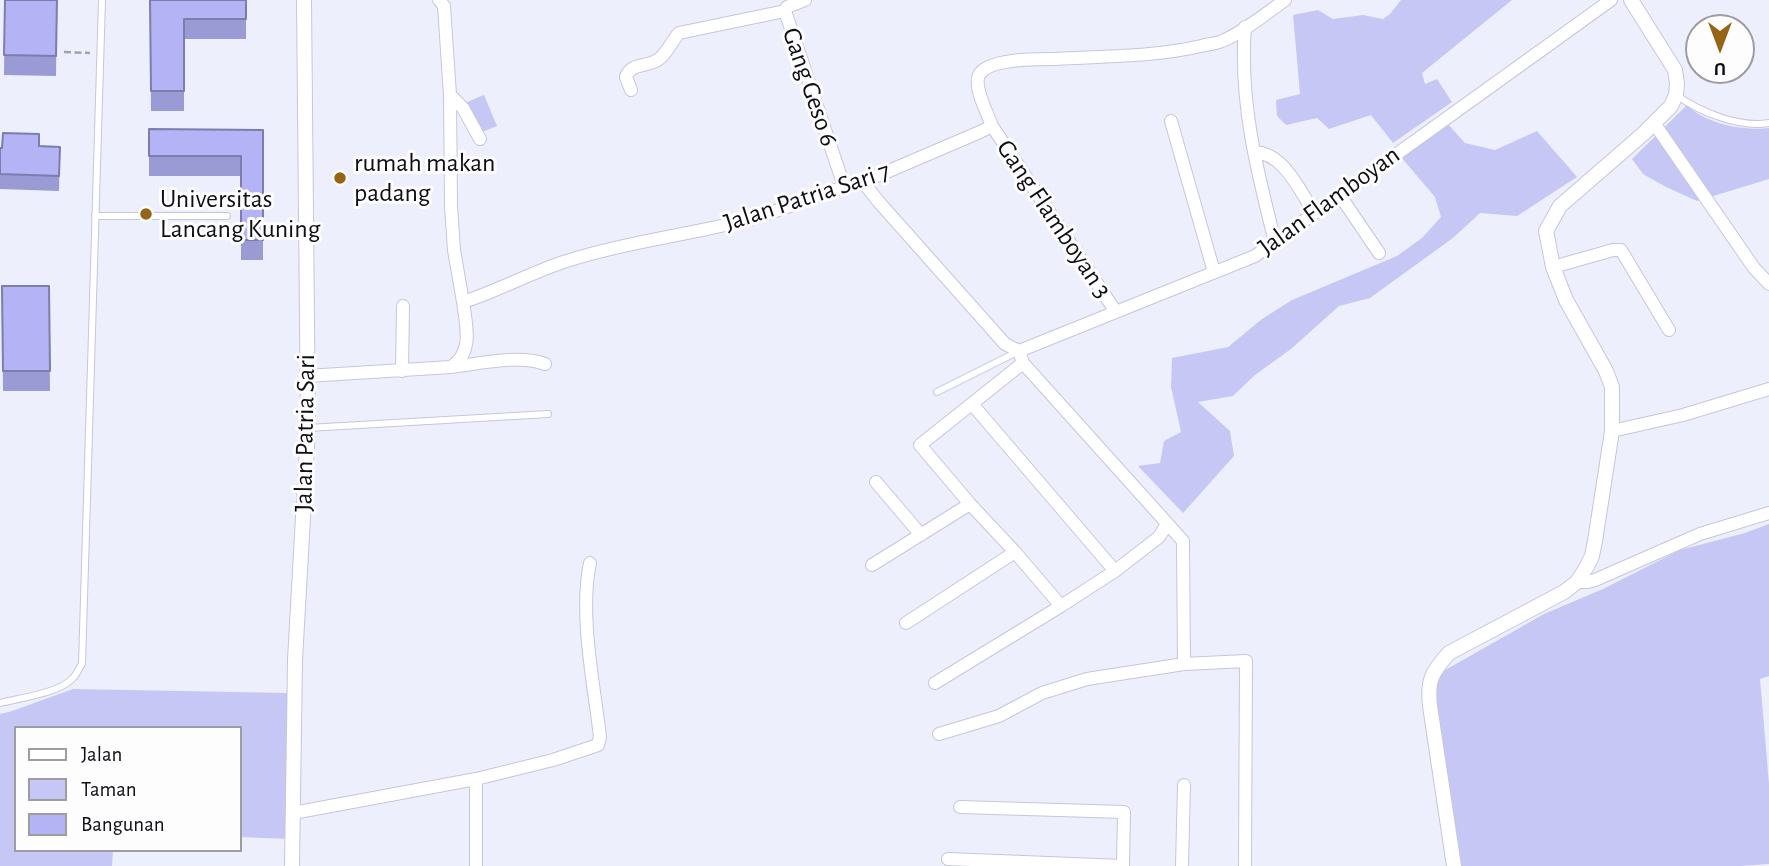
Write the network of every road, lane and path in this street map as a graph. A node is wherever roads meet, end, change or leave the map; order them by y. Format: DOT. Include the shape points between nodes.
graph roads {
  1 [pos="102,0"];
  2 [pos="304,0"];
  3 [pos="439,0"];
  4 [pos="805,0"];
  5 [pos="1285,0"];
  6 [pos="1611,0"];
  7 [pos="1631,0"];
  8 [pos="785,12"];
  9 [pos="1245,27"];
  10 [pos="64,52"];
  11 [pos="100,53"];
  12 [pos="631,90"];
  13 [pos="450,95"];
  14 [pos="1676,95"];
  15 [pos="1171,121"];
  16 [pos="1654,123"];
  17 [pos="1769,124"];
  18 [pos="992,126"];
  19 [pos="480,139"];
  20 [pos="1254,152"];
  21 [pos="863,182"];
  22 [pos="844,186"];
  23 [pos="1339,194"];
  24 [pos="1314,212"];
  25 [pos="95,216"];
  26 [pos="227,216"];
  27 [pos="1275,242"];
  28 [pos="1379,253"];
  29 [pos="1553,267"];
  30 [pos="1214,272"];
  31 [pos="1769,284"];
  32 [pos="463,302"];
  33 [pos="403,306"];
  34 [pos="1116,312"];
  35 [pos="1669,330"];
  36 [pos="1021,357"];
  37 [pos="545,364"];
  38 [pos="451,367"];
  39 [pos="402,371"];
  40 [pos="307,376"];
  41 [pos="1769,389"];
  42 [pos="937,391"];
  43 [pos="972,404"];
  44 [pos="548,414"];
  45 [pos="308,428"];
  46 [pos="1612,431"];
  47 [pos="876,482"];
  48 [pos="970,504"];
  49 [pos="1769,513"];
  50 [pos="1167,524"];
  51 [pos="921,535"];
  52 [pos="1015,552"];
  53 [pos="590,563"];
  54 [pos="872,565"];
  55 [pos="1115,571"];
  56 [pos="1577,582"];
  57 [pos="1061,606"];
  58 [pos="906,623"];
  59 [pos="1184,664"];
  60 [pos="935,683"];
  61 [pos="0,703"];
  62 [pos="939,734"];
  63 [pos="476,779"];
  64 [pos="1184,785"];
  65 [pos="960,807"];
  66 [pos="293,813"];
  67 [pos="948,859"];
  68 [pos="1123,865"];
  69 [pos="292,866"];
  70 [pos="477,866"];
  71 [pos="1182,866"];
  72 [pos="1245,866"];
  73 [pos="1454,866"];
  1 -- 11 [label="lane"];
  2 -- 40 [label="street, Jalan Patria Sari"];
  3 -- 13 [label="street" via="444,6"];
  4 -- 8 [label="street, Gang Geso 6"];
  5 -- 9 [label="street"];
  6 -- 23 [label="street, Jalan Flamboyan"];
  7 -- 14 [label="street" via="1675,70"];
  8 -- 12 [label="street" via="679,33 659,59 628,71"];
  8 -- 22 [label="street, Gang Geso 6"];
  9 -- 18 [label="street" via="1223,41 1186,49 1003,62 987,68 978,77 978,88"];
  9 -- 20 [label="street" via="1245,95"];
  10 -- 11 [label="path"];
  11 -- 25 [label="lane"];
  13 -- 19 [label="street"];
  13 -- 32 [label="street" via="451,206"];
  14 -- 16 [label="street"];
  14 -- 17 [label="lane" via="1714,115"];
  15 -- 30 [label="street"];
  16 -- 29 [label="street" via="1560,206 1546,231"];
  16 -- 31 [label="street"];
  18 -- 21 [label="street, Jalan Patria Sari 7"];
  18 -- 34 [label="street, Gang Flamboyan 3"];
  20 -- 24 [label="street" via="1269,155 1281,165"];
  20 -- 27 [label="street"];
  21 -- 22 [label="street, Jalan Patria Sari 7"];
  21 -- 36 [label="street"];
  22 -- 32 [label="street, Jalan Patria Sari 7" via="748,220 571,259"];
  23 -- 24 [label="street, Jalan Flamboyan"];
  23 -- 28 [label="street"];
  24 -- 27 [label="street, Jalan Flamboyan"];
  25 -- 26 [label="lane"];
  25 -- 61 [label="lane" via="82,664 67,684"];
  27 -- 30 [label="street, Jalan Flamboyan" via="1255,256"];
  29 -- 35 [label="street" via="1619,249"];
  29 -- 46 [label="street" via="1612,387"];
  30 -- 34 [label="street, Jalan Flamboyan"];
  32 -- 38 [label="street" via="467,340 463,354"];
  33 -- 39 [label="street"];
  34 -- 36 [label="street, Jalan Flamboyan"];
  36 -- 42 [label="lane"];
  36 -- 43 [label="street, Jalan Flamboyan"];
  36 -- 50 [label="street"];
  37 -- 38 [label="street" via="516,360"];
  38 -- 39 [label="street"];
  39 -- 40 [label="street"];
  40 -- 45 [label="street, Jalan Patria Sari"];
  41 -- 46 [label="street"];
  43 -- 48 [label="street, Jalan Flamboyan" via="920,445"];
  43 -- 55 [label="street"];
  44 -- 45 [label="lane"];
  45 -- 66 [label="street, Jalan Patria Sari" via="295,660"];
  46 -- 56 [label="street" via="1592,556"];
  47 -- 51 [label="street"];
  48 -- 51 [label="street"];
  48 -- 52 [label="street"];
  49 -- 56 [label="street" via="1700,534 1595,580"];
  50 -- 55 [label="street" via="1159,537"];
  50 -- 59 [label="street" via="1183,541"];
  51 -- 54 [label="street"];
  52 -- 57 [label="street"];
  52 -- 58 [label="street"];
  53 -- 63 [label="street" via="586,583 589,644 600,742 596,747"];
  55 -- 57 [label="street"];
  56 -- 73 [label="street" via="1449,653 1432,677 1428,689"];
  57 -- 60 [label="street"];
  59 -- 62 [label="street" via="1087,679 1042,693 999,716"];
  59 -- 72 [label="street" via="1247,661"];
  63 -- 66 [label="street"];
  63 -- 70 [label="street"];
  64 -- 71 [label="street"];
  65 -- 68 [label="street" via="1124,812"];
  66 -- 69 [label="street, Jalan Patria Sari"];
  67 -- 68 [label="street"];
}
